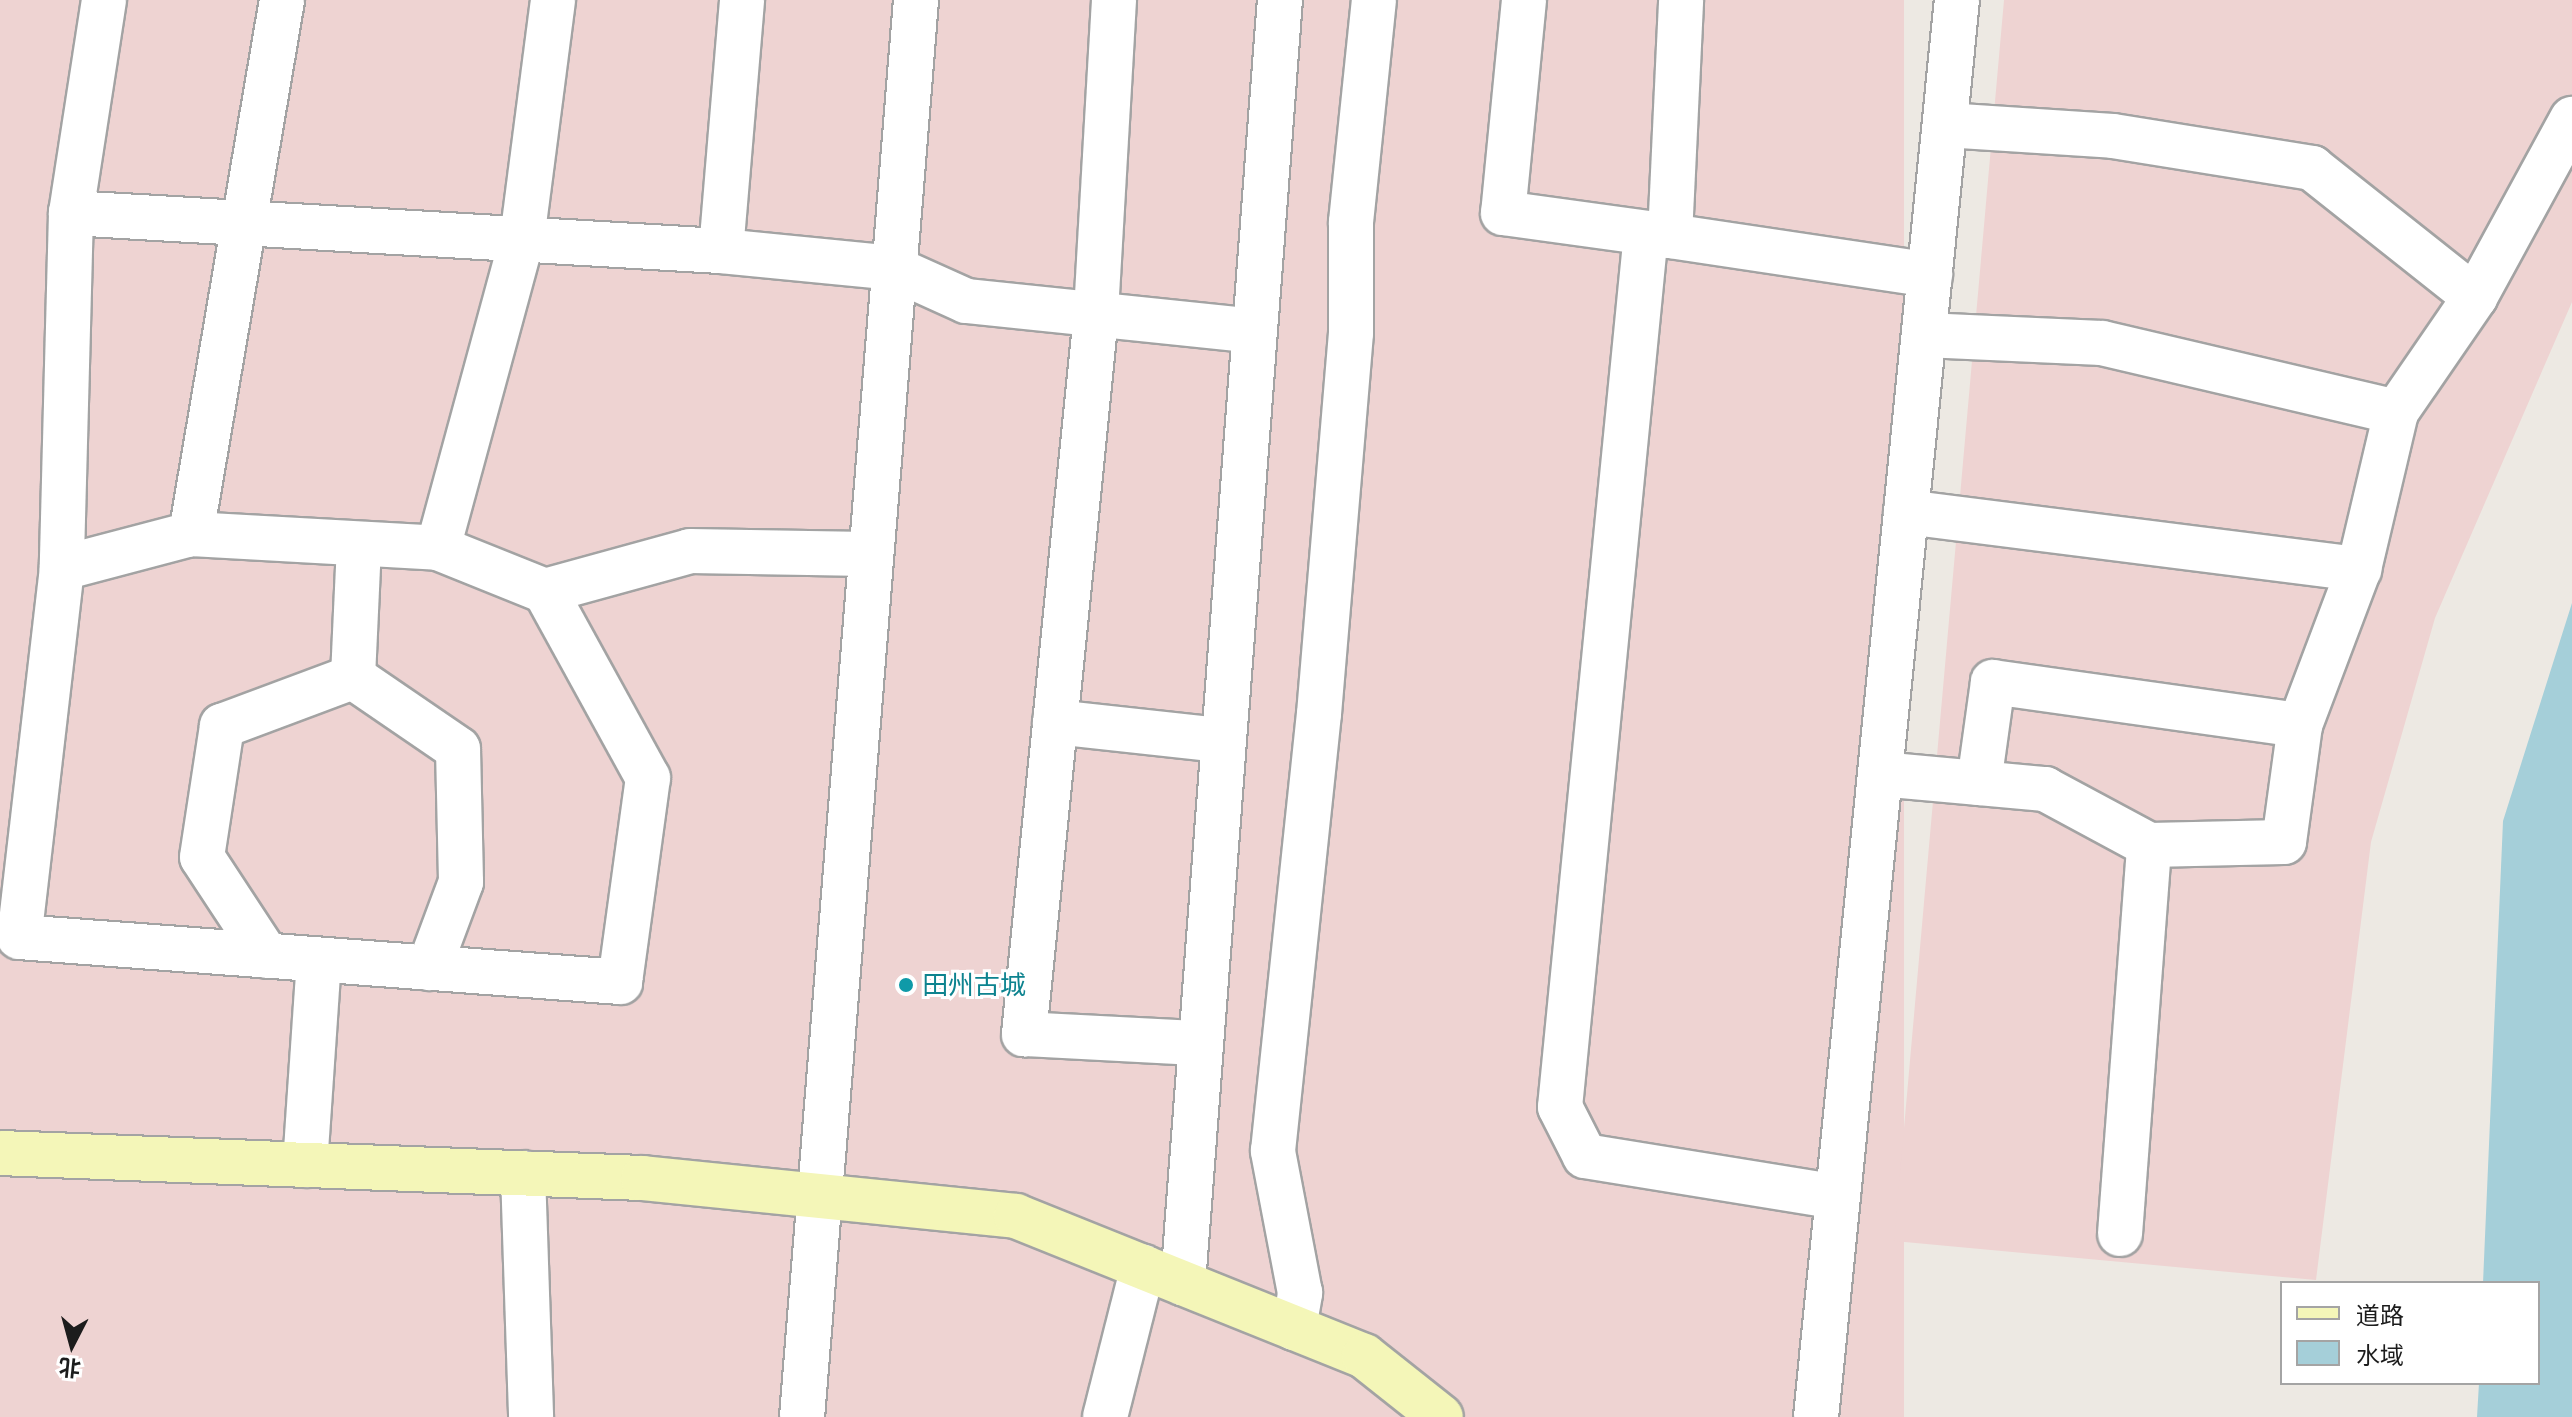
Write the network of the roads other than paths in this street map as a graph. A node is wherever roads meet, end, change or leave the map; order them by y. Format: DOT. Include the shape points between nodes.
graph roads {
  1 [pos="104,0"];
  2 [pos="282,0"];
  3 [pos="553,0"];
  4 [pos="742,0"];
  5 [pos="916,0"];
  6 [pos="1114,0"];
  7 [pos="1280,0"];
  8 [pos="1374,0"];
  9 [pos="1524,0"];
  10 [pos="1681,0"];
  11 [pos="1957,0"];
  12 [pos="2572,119"];
  13 [pos="1945,125"];
  14 [pos="71,213"];
  15 [pos="248,223"];
  16 [pos="1658,235"];
  17 [pos="522,239"];
  18 [pos="721,251"];
  19 [pos="893,268"];
  20 [pos="1930,275"];
  21 [pos="2475,297"];
  22 [pos="1096,315"];
  23 [pos="1254,331"];
  24 [pos="1924,335"];
  25 [pos="2396,412"];
  26 [pos="1906,512"];
  27 [pos="191,534"];
  28 [pos="359,544"];
  29 [pos="438,548"];
  30 [pos="868,554"];
  31 [pos="62,568"];
  32 [pos="2359,569"];
  33 [pos="545,591"];
  34 [pos="353,677"];
  35 [pos="1055,722"];
  36 [pos="2300,725"];
  37 [pos="1222,740"];
  38 [pos="1880,774"];
  39 [pos="1979,783"];
  40 [pos="2149,845"];
  41 [pos="267,956"];
  42 [pos="319,960"];
  43 [pos="429,968"];
  44 [pos="1198,1043"];
  45 [pos="0,1153"];
  46 [pos="305,1165"];
  47 [pos="523,1173"];
  48 [pos="824,1193"];
  49 [pos="1838,1197"];
  50 [pos="2120,1234"];
  51 [pos="1143,1267"];
  52 [pos="1183,1283"];
  53 [pos="1294,1328"];
  54 [pos="531,1417"];
  55 [pos="802,1417"];
  56 [pos="1105,1417"];
  57 [pos="1441,1417"];
  58 [pos="1816,1417"];
  1 -- 14 [label="street"];
  2 -- 15 [label="street"];
  3 -- 17 [label="street"];
  4 -- 18 [label="street"];
  5 -- 19 [label="street"];
  6 -- 22 [label="street"];
  7 -- 23 [label="street"];
  8 -- 53 [label="street" via="1351,222 1351,333 1319,714 1273,1151 1300,1293"];
  9 -- 16 [label="street" via="1503,213"];
  10 -- 16 [label="street"];
  11 -- 13 [label="street"];
  12 -- 21 [label="street"];
  13 -- 20 [label="street"];
  13 -- 21 [label="street" via="2113,136 2312,168"];
  14 -- 15 [label="street"];
  14 -- 31 [label="street"];
  15 -- 17 [label="street"];
  15 -- 27 [label="street"];
  16 -- 20 [label="street"];
  16 -- 49 [label="street" via="1560,1107 1585,1156"];
  17 -- 18 [label="street"];
  17 -- 29 [label="street"];
  18 -- 19 [label="street"];
  19 -- 22 [label="street" via="966,301"];
  19 -- 30 [label="street"];
  20 -- 24 [label="street"];
  21 -- 25 [label="street"];
  22 -- 23 [label="street"];
  22 -- 35 [label="street"];
  23 -- 37 [label="street"];
  24 -- 25 [label="street" via="2102,343"];
  24 -- 26 [label="street"];
  25 -- 32 [label="street"];
  26 -- 32 [label="street"];
  26 -- 38 [label="street"];
  27 -- 28 [label="street"];
  27 -- 31 [label="street"];
  28 -- 29 [label="street"];
  28 -- 34 [label="street"];
  29 -- 33 [label="street"];
  30 -- 33 [label="street" via="690,551"];
  30 -- 48 [label="street"];
  31 -- 41 [label="street" via="19,937"];
  32 -- 36 [label="street"];
  33 -- 43 [label="street" via="648,778 620,982"];
  34 -- 41 [label="street" via="222,726 202,857"];
  34 -- 43 [label="street" via="458,749 461,882"];
  35 -- 37 [label="street"];
  35 -- 44 [label="street" via="1024,1034"];
  36 -- 39 [label="street" via="1993,682"];
  36 -- 40 [label="street" via="2284,842"];
  37 -- 44 [label="street"];
  38 -- 39 [label="street"];
  38 -- 49 [label="street"];
  39 -- 40 [label="street" via="2045,789"];
  40 -- 50 [label="street"];
  41 -- 42 [label="street"];
  42 -- 43 [label="street"];
  42 -- 46 [label="street"];
  44 -- 52 [label="street"];
  45 -- 46 [label="street"];
  46 -- 47 [label="street"];
  47 -- 48 [label="street"];
  47 -- 54 [label="street"];
  48 -- 51 [label="street" via="1016,1216"];
  48 -- 55 [label="street"];
  49 -- 58 [label="street"];
  51 -- 52 [label="street"];
  51 -- 56 [label="street"];
  52 -- 53 [label="street"];
  53 -- 57 [label="street" via="1364,1356"];
}
